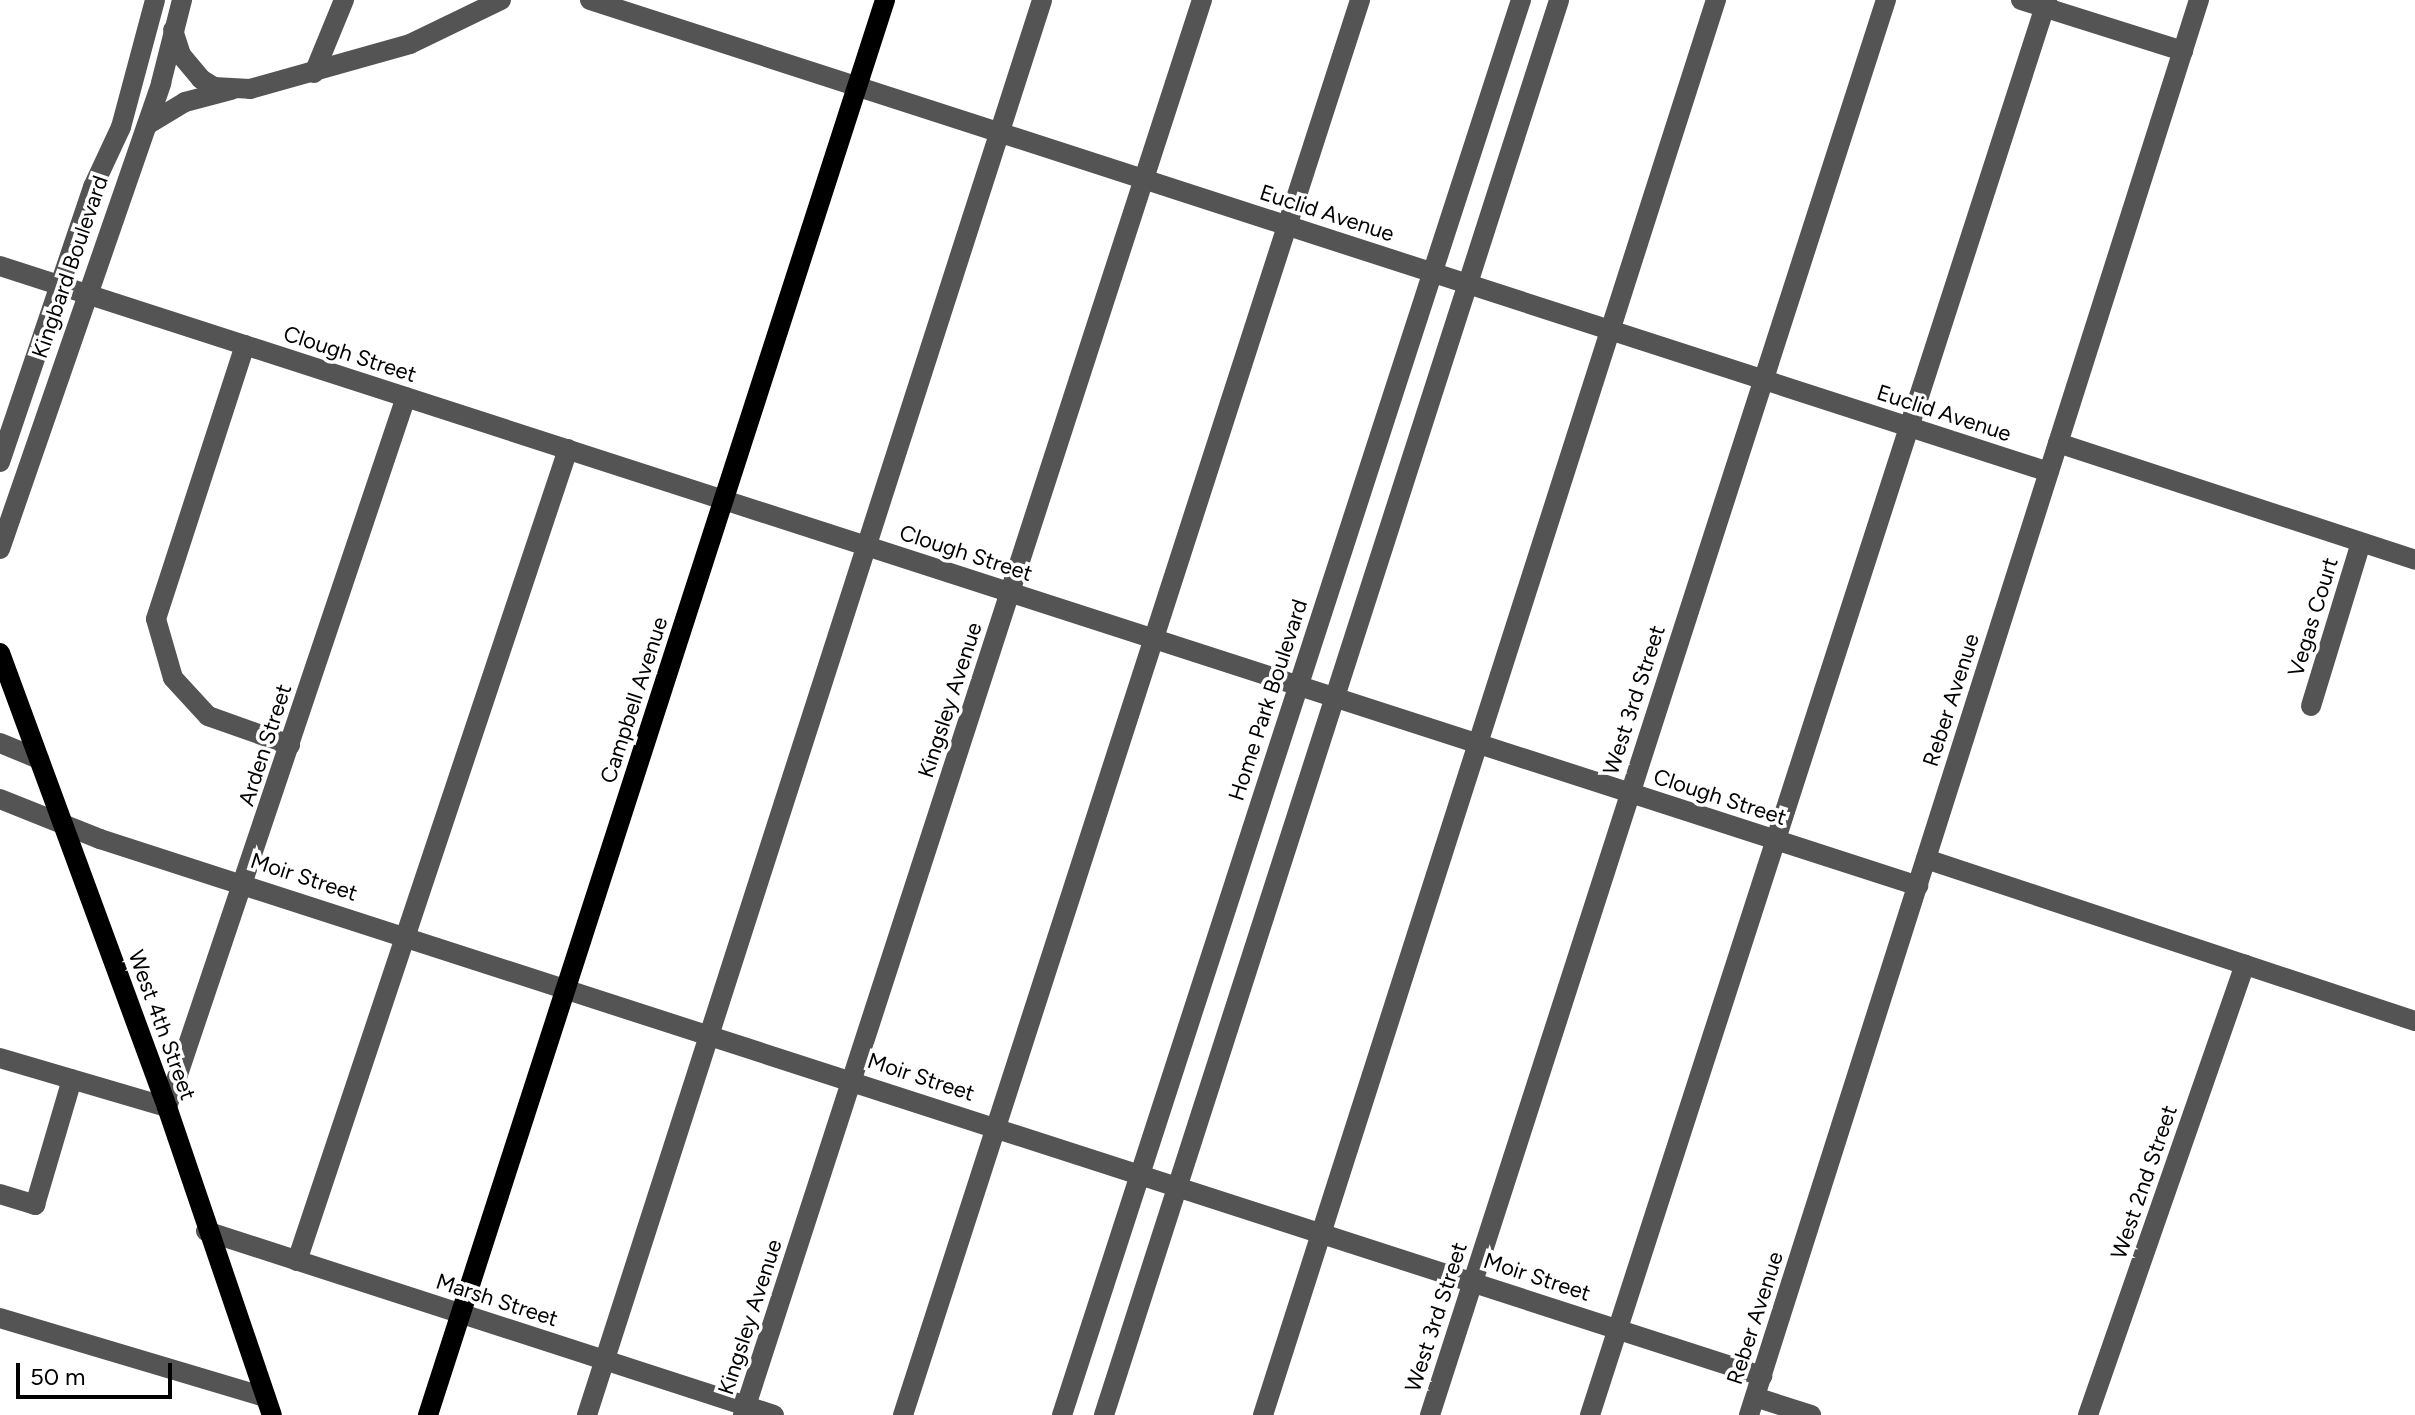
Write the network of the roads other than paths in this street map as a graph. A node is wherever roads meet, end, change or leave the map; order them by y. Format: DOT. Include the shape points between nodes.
graph roads {
  1 [pos="155,0"];
  2 [pos="168,0"];
  3 [pos="182,0"];
  4 [pos="344,0"];
  5 [pos="501,0"];
  6 [pos="590,0"];
  7 [pos="885,0"];
  8 [pos="1042,0"];
  9 [pos="1202,0"];
  10 [pos="1360,0"];
  11 [pos="1521,0"];
  12 [pos="1559,0"];
  13 [pos="1716,0"];
  14 [pos="1886,0"];
  15 [pos="2021,0"];
  16 [pos="2199,0"];
  17 [pos="2046,4"];
  18 [pos="173,36"];
  19 [pos="2183,51"];
  20 [pos="314,73"];
  21 [pos="857,87"];
  22 [pos="231,90"];
  23 [pos="147,125"];
  24 [pos="1000,133"];
  25 [pos="1144,179"];
  26 [pos="1288,226"];
  27 [pos="0,266"];
  28 [pos="1432,273"];
  29 [pos="1468,284"];
  30 [pos="59,285"];
  31 [pos="85,294"];
  32 [pos="1609,330"];
  33 [pos="245,345"];
  34 [pos="1763,380"];
  35 [pos="406,397"];
  36 [pos="1907,427"];
  37 [pos="2058,443"];
  38 [pos="568,449"];
  39 [pos="0,462"];
  40 [pos="2049,472"];
  41 [pos="724,500"];
  42 [pos="2361,542"];
  43 [pos="865,545"];
  44 [pos="0,549"];
  45 [pos="2415,560"];
  46 [pos="1010,592"];
  47 [pos="1156,640"];
  48 [pos="0,653"];
  49 [pos="1298,686"];
  50 [pos="1335,698"];
  51 [pos="2311,706"];
  52 [pos="0,743"];
  53 [pos="1476,743"];
  54 [pos="290,745"];
  55 [pos="39,759"];
  56 [pos="1629,792"];
  57 [pos="0,799"];
  58 [pos="63,827"];
  59 [pos="1772,839"];
  60 [pos="1926,859"];
  61 [pos="245,883"];
  62 [pos="1918,886"];
  63 [pos="405,935"];
  64 [pos="2245,965"];
  65 [pos="567,987"];
  66 [pos="2415,1021"];
  67 [pos="711,1034"];
  68 [pos="1,1053"];
  69 [pos="72,1079"];
  70 [pos="853,1080"];
  71 [pos="167,1107"];
  72 [pos="993,1126"];
  73 [pos="1140,1174"];
  74 [pos="1178,1186"];
  75 [pos="0,1194"];
  76 [pos="206,1231"];
  77 [pos="1320,1232"];
  78 [pos="297,1261"];
  79 [pos="1473,1282"];
  80 [pos="461,1314"];
  81 [pos="0,1318"];
  82 [pos="1617,1329"];
  83 [pos="605,1360"];
  84 [pos="1762,1376"];
  85 [pos="1752,1406"];
  86 [pos="269,1409"];
  87 [pos="744,1410"];
  88 [pos="428,1415"];
  89 [pos="587,1415"];
  90 [pos="774,1415"];
  91 [pos="903,1415"];
  92 [pos="1062,1415"];
  93 [pos="1104,1415"];
  94 [pos="1263,1415"];
  95 [pos="1430,1415"];
  96 [pos="1590,1415"];
  97 [pos="1811,1415"];
  98 [pos="2088,1415"];
  1 -- 30 [label="street, Kingbard Boulevard" via="121,127"];
  2 -- 18 [label="street"];
  3 -- 18 [label="street, Kingbard Boulevard"];
  4 -- 20 [label="street"];
  5 -- 20 [label="street" via="410,44"];
  6 -- 21 [label="street, Euclid Avenue"];
  7 -- 21 [label="main road, Campbell Avenue"];
  8 -- 24 [label="street"];
  9 -- 25 [label="street, Kingsley Avenue"];
  10 -- 26 [label="street"];
  11 -- 28 [label="street, Home Park Boulevard"];
  12 -- 29 [label="street"];
  13 -- 32 [label="street"];
  14 -- 34 [label="street, West 3rd Street"];
  15 -- 17 [label="street"];
  16 -- 19 [label="street, Reber Avenue"];
  17 -- 19 [label="street"];
  17 -- 36 [label="street"];
  18 -- 22 [label="street" via="201,79"];
  18 -- 23 [label="street, Kingbard Boulevard"];
  19 -- 37 [label="street, Reber Avenue"];
  20 -- 22 [label="street"];
  21 -- 24 [label="street, Euclid Avenue"];
  21 -- 41 [label="main road, Campbell Avenue"];
  22 -- 23 [label="street" via="185,102"];
  23 -- 31 [label="street, Kingbard Boulevard"];
  24 -- 25 [label="street, Euclid Avenue"];
  24 -- 43 [label="street"];
  25 -- 26 [label="street, Euclid Avenue"];
  25 -- 46 [label="street, Kingsley Avenue"];
  26 -- 28 [label="street, Euclid Avenue"];
  26 -- 47 [label="street"];
  27 -- 30 [label="street, Clough Street"];
  28 -- 29 [label="street, Euclid Avenue"];
  28 -- 49 [label="street, Home Park Boulevard"];
  29 -- 32 [label="street, Euclid Avenue"];
  29 -- 50 [label="street"];
  30 -- 31 [label="street, Clough Street"];
  30 -- 39 [label="street, Kingbard Boulevard"];
  31 -- 33 [label="street, Clough Street"];
  31 -- 44 [label="street, Kingbard Boulevard"];
  32 -- 34 [label="street, Euclid Avenue"];
  32 -- 53 [label="street"];
  33 -- 35 [label="street, Clough Street"];
  33 -- 54 [label="street" via="156,619 173,678 208,716"];
  34 -- 36 [label="street, Euclid Avenue"];
  34 -- 56 [label="street, West 3rd Street"];
  35 -- 38 [label="street, Clough Street"];
  35 -- 54 [label="street, Arden Street"];
  36 -- 40 [label="street, Euclid Avenue"];
  36 -- 59 [label="street"];
  37 -- 40 [label="street, Reber Avenue"];
  37 -- 42 [label="street"];
  38 -- 41 [label="street, Clough Street"];
  38 -- 63 [label="street"];
  40 -- 60 [label="street, Reber Avenue"];
  41 -- 43 [label="street, Clough Street"];
  41 -- 65 [label="main road, Campbell Avenue"];
  42 -- 45 [label="street"];
  42 -- 51 [label="street, Vegas Court"];
  43 -- 46 [label="street, Clough Street"];
  43 -- 67 [label="street"];
  46 -- 47 [label="street, Clough Street"];
  46 -- 70 [label="street, Kingsley Avenue"];
  47 -- 49 [label="street, Clough Street"];
  47 -- 72 [label="street"];
  48 -- 55 [label="main road, West 4th Street"];
  49 -- 50 [label="street, Clough Street"];
  49 -- 73 [label="street, Home Park Boulevard"];
  50 -- 53 [label="street, Clough Street"];
  50 -- 74 [label="street"];
  52 -- 55 [label="street"];
  53 -- 56 [label="street, Clough Street"];
  53 -- 77 [label="street"];
  54 -- 61 [label="street, Arden Street"];
  55 -- 58 [label="main road, West 4th Street"];
  56 -- 59 [label="street, Clough Street"];
  56 -- 79 [label="street, West 3rd Street"];
  57 -- 58 [label="street, Moir Street"];
  58 -- 61 [label="street, Moir Street"];
  58 -- 71 [label="main road, West 4th Street"];
  59 -- 62 [label="street, Clough Street"];
  59 -- 82 [label="street"];
  60 -- 62 [label="street, Reber Avenue"];
  60 -- 64 [label="street"];
  61 -- 63 [label="street, Moir Street"];
  61 -- 71 [label="street, Arden Street"];
  62 -- 84 [label="street, Reber Avenue"];
  63 -- 65 [label="street, Moir Street"];
  63 -- 78 [label="street"];
  64 -- 66 [label="street"];
  64 -- 98 [label="street, West 2nd Street"];
  65 -- 67 [label="street, Moir Street"];
  65 -- 80 [label="main road, Campbell Avenue"];
  67 -- 70 [label="street, Moir Street"];
  67 -- 83 [label="street"];
  68 -- 69 [label="street"];
  69 -- 71 [label="street"];
  69 -- 75 [label="street" via="35,1205"];
  70 -- 72 [label="street, Moir Street"];
  70 -- 87 [label="street, Kingsley Avenue"];
  71 -- 76 [label="main road, West 4th Street"];
  72 -- 73 [label="street, Moir Street"];
  72 -- 91 [label="street"];
  73 -- 74 [label="street, Moir Street"];
  73 -- 92 [label="street, Home Park Boulevard"];
  74 -- 77 [label="street, Moir Street"];
  74 -- 93 [label="street"];
  76 -- 78 [label="street, Marsh Street"];
  76 -- 86 [label="main road, West 4th Street"];
  77 -- 79 [label="street, Moir Street"];
  77 -- 94 [label="street"];
  78 -- 80 [label="street, Marsh Street"];
  79 -- 82 [label="street, Moir Street"];
  79 -- 95 [label="street, West 3rd Street"];
  80 -- 83 [label="street, Marsh Street"];
  80 -- 88 [label="main road, Campbell Avenue"];
  81 -- 86 [label="street"];
  82 -- 84 [label="street, Moir Street"];
  82 -- 96 [label="street"];
  83 -- 87 [label="street, Marsh Street"];
  83 -- 89 [label="street"];
  84 -- 85 [label="street, Reber Avenue"];
  85 -- 97 [label="street"];
  87 -- 90 [label="street, Marsh Street"];
}
